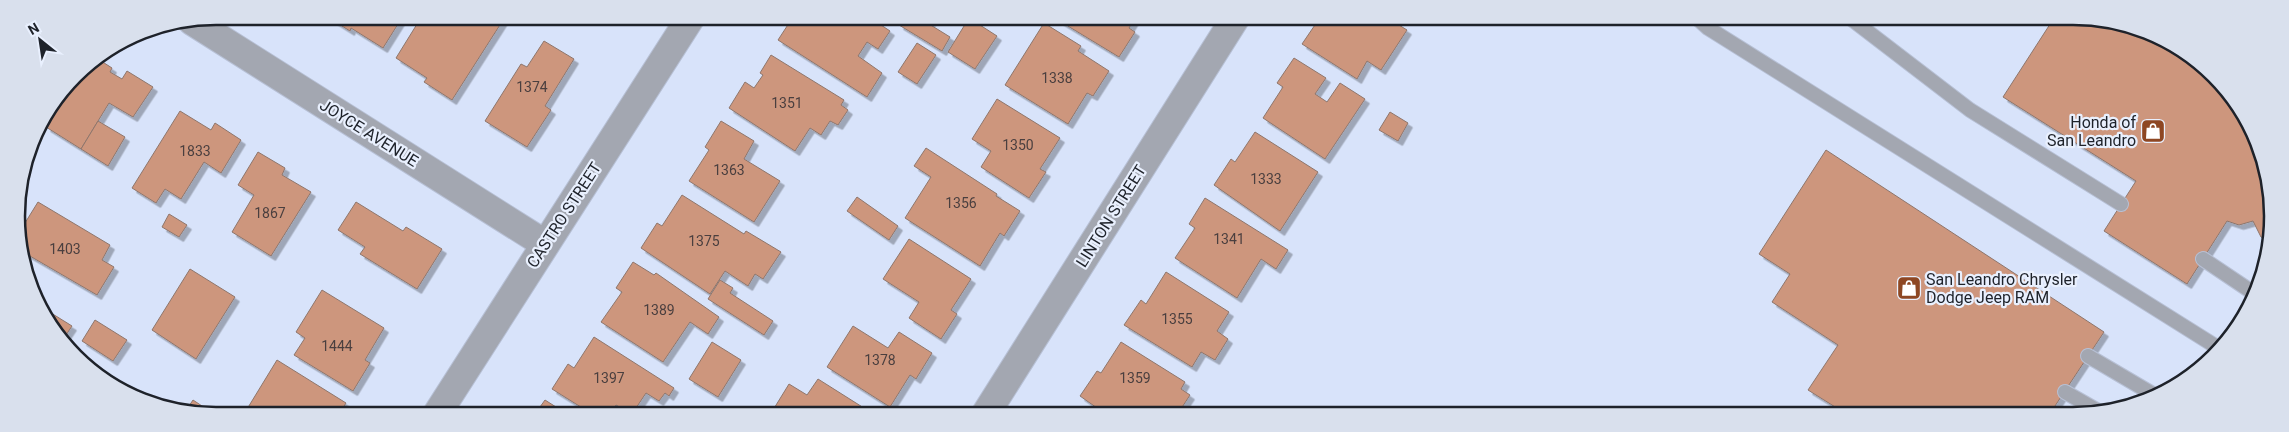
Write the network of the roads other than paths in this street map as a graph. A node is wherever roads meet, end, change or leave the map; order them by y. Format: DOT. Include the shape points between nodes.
graph roads {
  1 [pos="686,25"];
  2 [pos="1231,25"];
  3 [pos="1705,25"];
  4 [pos="1859,25"];
  5 [pos="199,26"];
  6 [pos="2121,204"];
  7 [pos="545,244"];
  8 [pos="2203,259"];
  9 [pos="2249,290"];
  10 [pos="2214,345"];
  11 [pos="2088,356"];
  12 [pos="2148,391"];
  13 [pos="2065,392"];
  14 [pos="2090,406"];
  15 [pos="441,407"];
  16 [pos="990,407"];
  1 -- 7 [label="street, CASTRO STREET"];
  2 -- 16 [label="street, LINTON STREET"];
  3 -- 10 [label="lane"];
  4 -- 6 [label="lane" via="1970,110"];
  5 -- 7 [label="street, JOYCE AVENUE"];
  7 -- 15 [label="street, CASTRO STREET"];
  8 -- 9 [label="lane"];
  11 -- 12 [label="lane"];
  13 -- 14 [label="lane"];
}
